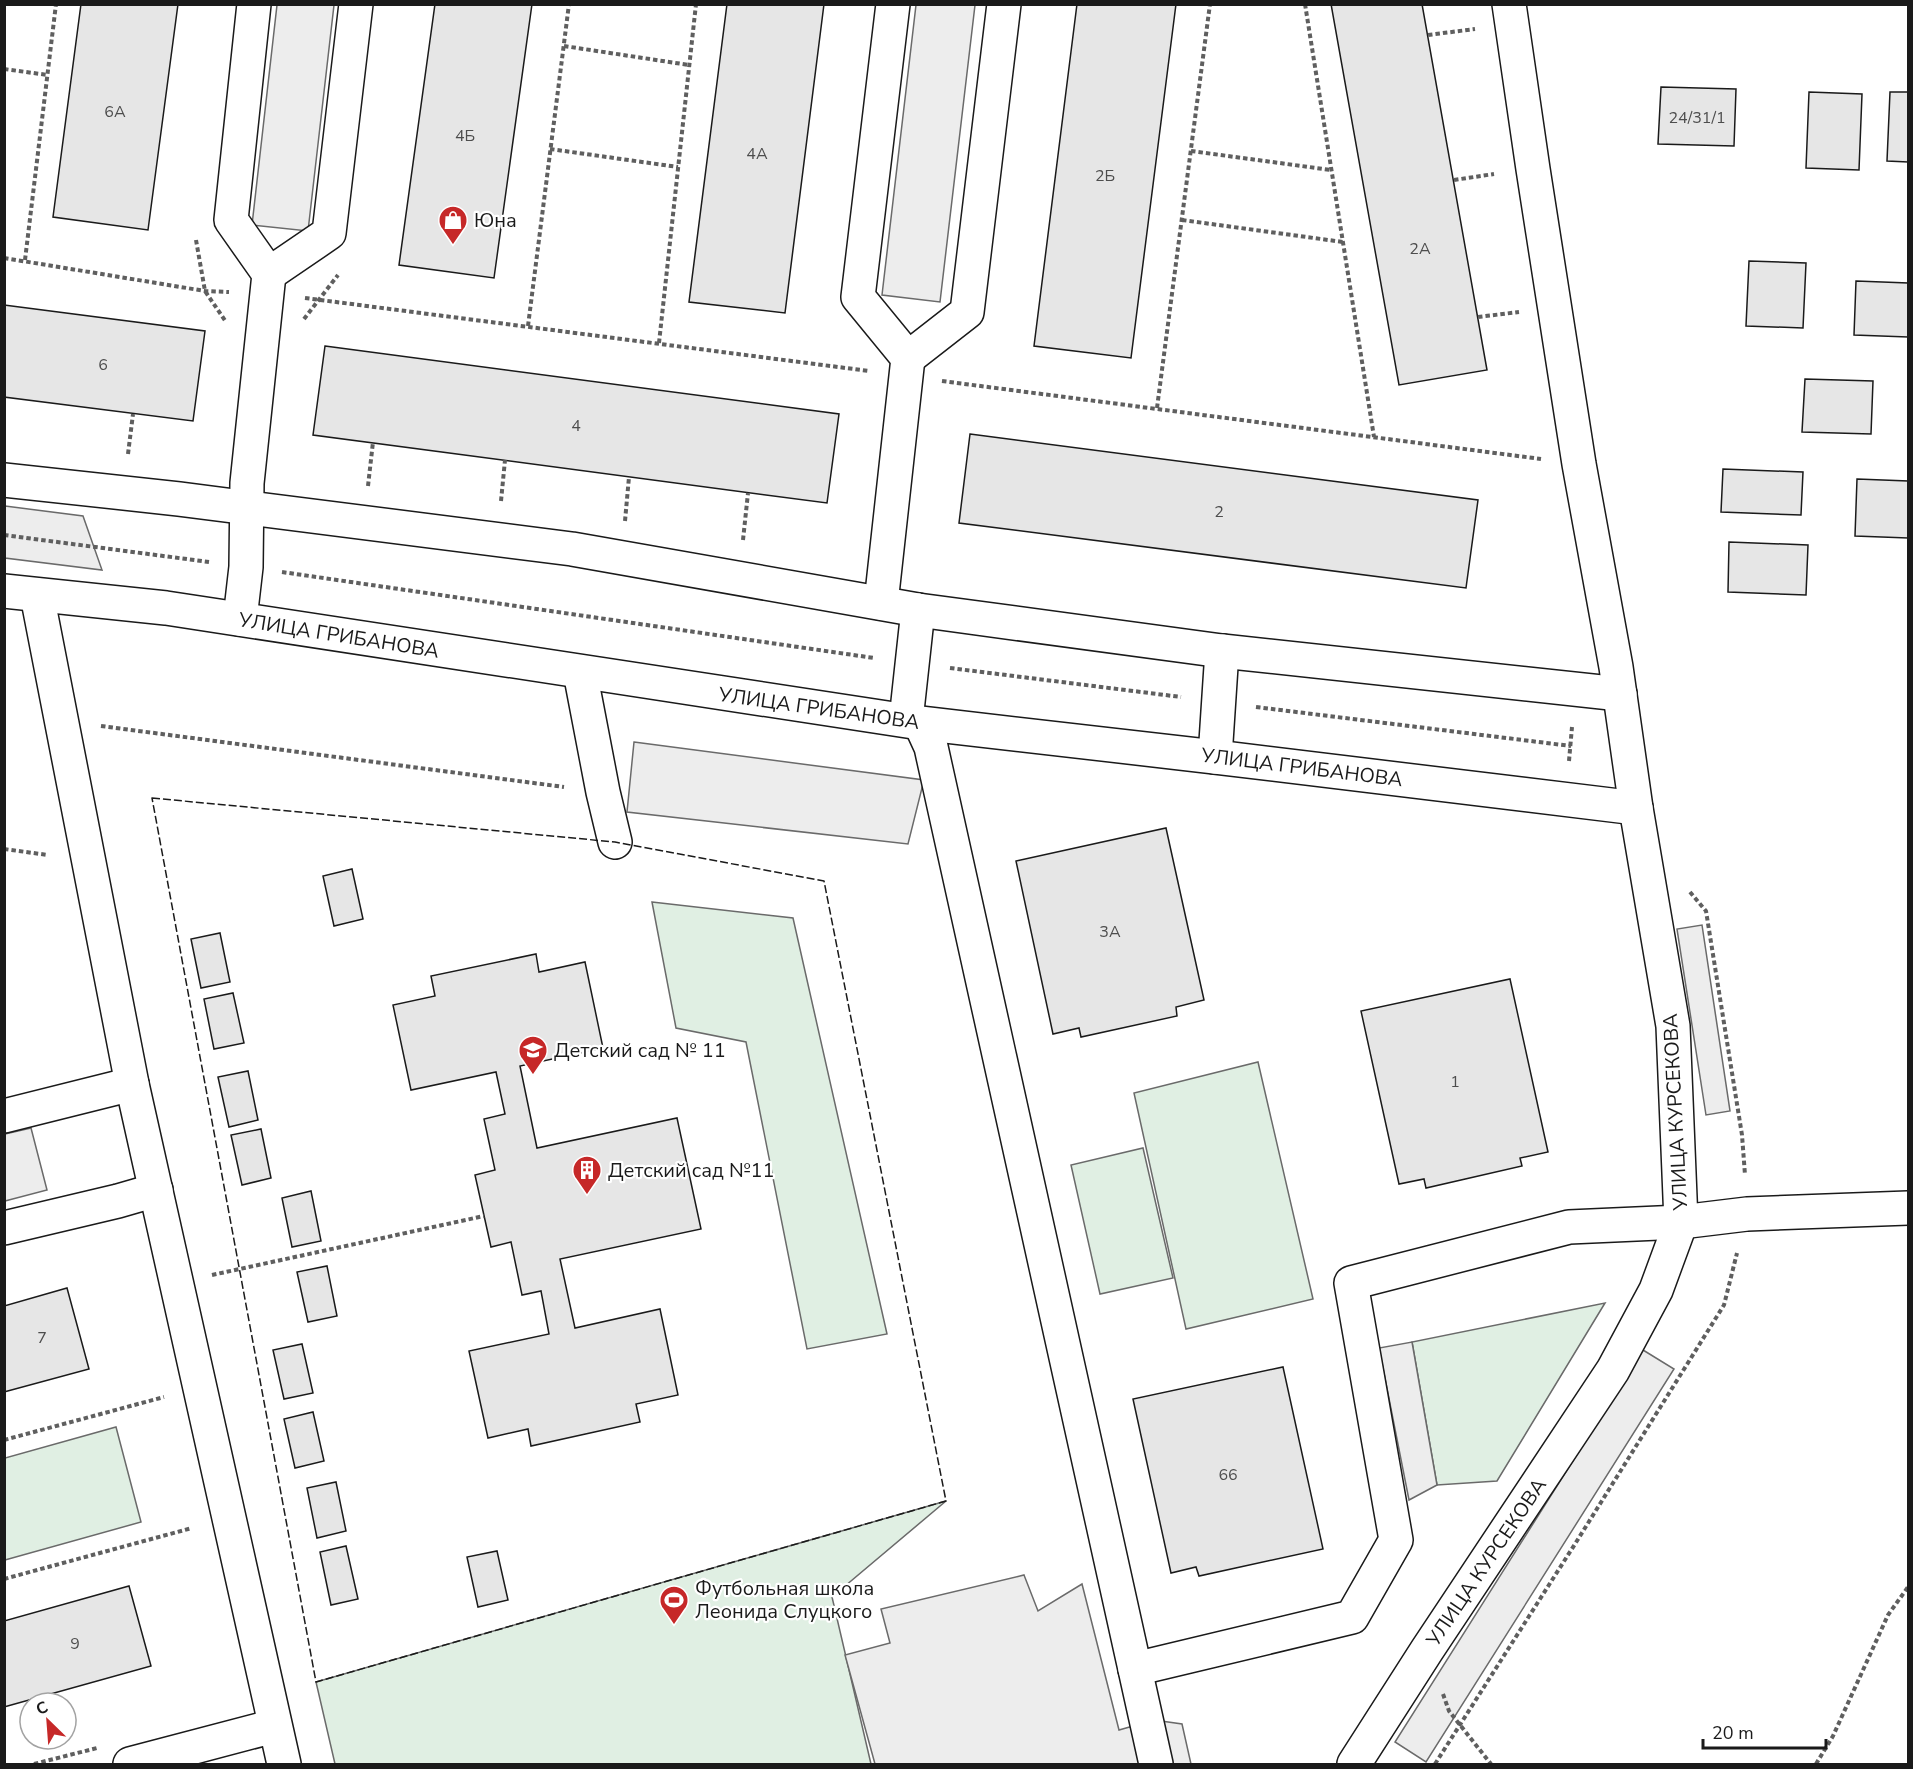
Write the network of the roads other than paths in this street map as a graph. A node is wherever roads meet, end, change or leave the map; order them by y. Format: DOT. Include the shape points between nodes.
graph roads {
  1 [pos="254,4"];
  2 [pos="356,4"];
  3 [pos="893,4"];
  4 [pos="1004,4"];
  5 [pos="1511,14"];
  6 [pos="268,284"];
  7 [pos="907,367"];
  8 [pos="4,480"];
  9 [pos="246,508"];
  10 [pos="4,591"];
  11 [pos="37,595"];
  12 [pos="881,603"];
  13 [pos="918,610"];
  14 [pos="240,619"];
  15 [pos="1222,651"];
  16 [pos="580,672"];
  17 [pos="1620,694"];
  18 [pos="913,722"];
  19 [pos="1215,756"];
  20 [pos="1636,808"];
  21 [pos="615,842"];
  22 [pos="132,1083"];
  23 [pos="4,1116"];
  24 [pos="156,1190"];
  25 [pos="1908,1208"];
  26 [pos="1681,1222"];
  27 [pos="4,1228"];
  28 [pos="1135,1669"];
  29 [pos="274,1726"];
  30 [pos="130,1764"];
  31 [pos="284,1764"];
  32 [pos="1156,1764"];
  33 [pos="1354,1764"];
  1 -- 6 [label="street" via="231,220"];
  2 -- 6 [label="street" via="329,234"];
  3 -- 7 [label="street" via="858,297"];
  4 -- 7 [label="street" via="967,312"];
  5 -- 17 [label="street, УЛИЦА КУРСЕКОВА" via="1579,464"];
  6 -- 9 [label="street"];
  7 -- 12 [label="street"];
  8 -- 9 [label="street"];
  9 -- 12 [label="street" via="572,549"];
  9 -- 14 [label="street" via="246,567"];
  10 -- 11 [label="street, УЛИЦА ГРИБАНОВА"];
  11 -- 14 [label="street, УЛИЦА ГРИБАНОВА"];
  11 -- 22 [label="street"];
  12 -- 13 [label="street"];
  13 -- 15 [label="street"];
  13 -- 18 [label="street"];
  14 -- 16 [label="street, УЛИЦА ГРИБАНОВА"];
  15 -- 17 [label="street"];
  15 -- 19 [label="street"];
  16 -- 18 [label="street, УЛИЦА ГРИБАНОВА"];
  16 -- 21 [label="street"];
  17 -- 20 [label="street, УЛИЦА КУРСЕКОВА"];
  18 -- 19 [label="street, УЛИЦА ГРИБАНОВА"];
  18 -- 28 [label="street" via="931,747"];
  19 -- 20 [label="street, УЛИЦА ГРИБАНОВА"];
  20 -- 26 [label="street, УЛИЦА КУРСЕКОВА" via="1673,1026"];
  22 -- 23 [label="street"];
  22 -- 24 [label="street"];
  24 -- 27 [label="street"];
  24 -- 29 [label="street"];
  25 -- 26 [label="street" via="1747,1214"];
  26 -- 28 [label="street" via="1569,1227 1351,1283 1396,1540 1352,1617"];
  26 -- 33 [label="street, УЛИЦА КУРСЕКОВА" via="1656,1290 1613,1370"];
  28 -- 32 [label="street"];
  29 -- 30 [label="street"];
  29 -- 31 [label="street"];
}
